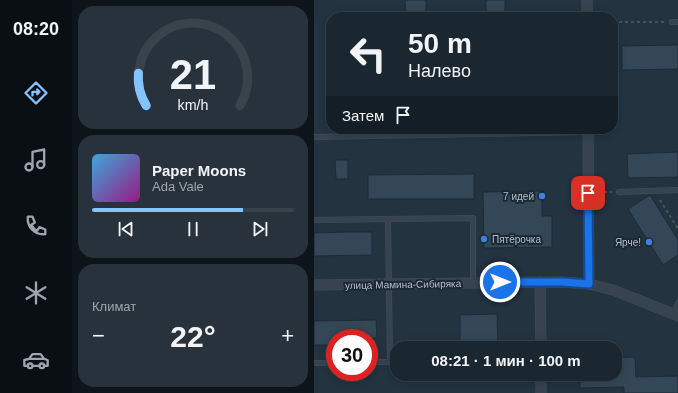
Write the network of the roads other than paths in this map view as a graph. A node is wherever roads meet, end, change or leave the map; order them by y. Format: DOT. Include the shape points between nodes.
graph roads {
  1 [pos="587,0"];
  2 [pos="587,12"];
  3 [pos="672,22"];
  4 [pos="678,22"];
  5 [pos="431,134"];
  6 [pos="588,134"];
  7 [pos="314,137"];
  8 [pos="678,190"];
  9 [pos="619,192"];
  10 [pos="388,219"];
  11 [pos="314,220"];
  12 [pos="473,282"];
  13 [pos="540,282"];
  14 [pos="389,284"];
  15 [pos="589,284"];
  16 [pos="314,285"];
  17 [pos="678,303"];
  18 [pos="676,315"];
  19 [pos="541,341"];
  20 [pos="378,362"];
  21 [pos="314,363"];
  22 [pos="326,363"];
  23 [pos="541,381"];
  24 [pos="541,393"];
  1 -- 2 [label="street"];
  3 -- 4 [label="lane"];
  5 -- 7 [label="lane"];
  6 -- 15 [label="street"];
  8 -- 9 [label="lane"];
  10 -- 11 [label="lane"];
  10 -- 12 [label="lane" via="473,218"];
  10 -- 14 [label="lane"];
  12 -- 13 [label="street, улица Мамина-Сибиряка"];
  12 -- 14 [label="street, улица Мамина-Сибиряка"];
  13 -- 15 [label="street, улица Мамина-Сибиряка"];
  13 -- 19 [label="street"];
  14 -- 16 [label="street, улица Мамина-Сибиряка"];
  14 -- 20 [label="lane" via="390,362"];
  15 -- 18 [label="street, улица Мамина-Сибиряка" via="613,290"];
  17 -- 18 [label="lane"];
  21 -- 22 [label="lane"];
  23 -- 24 [label="street"];
}
